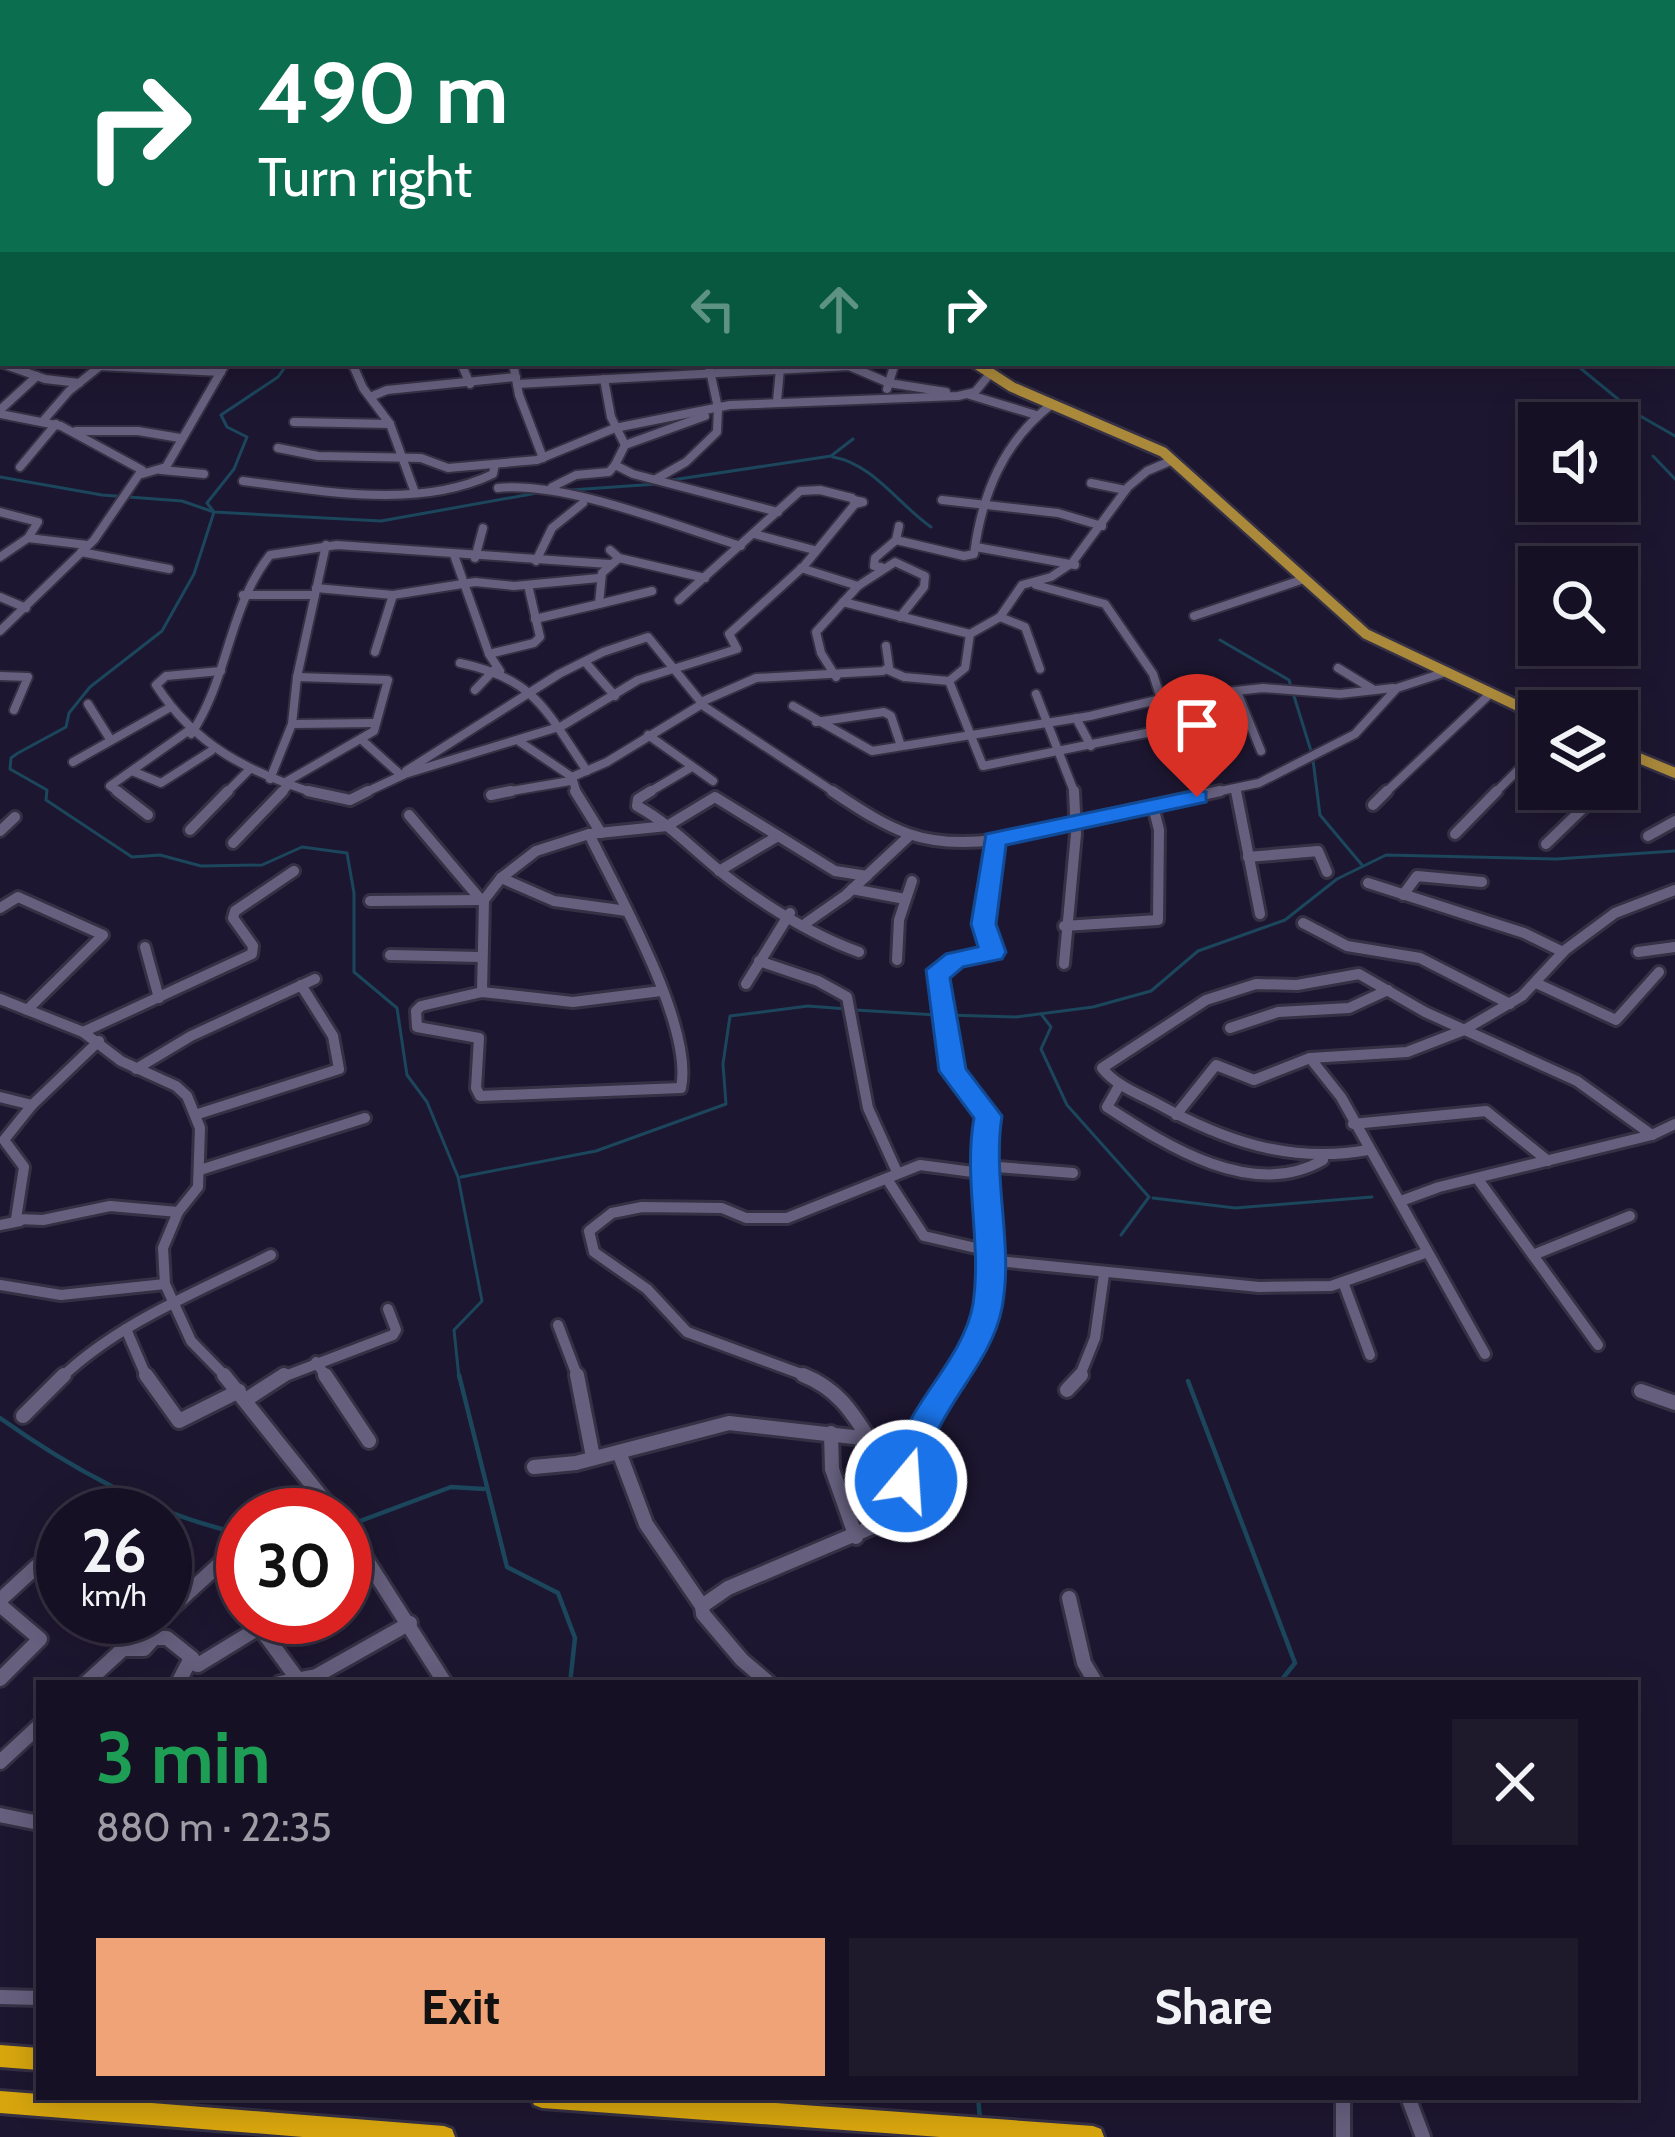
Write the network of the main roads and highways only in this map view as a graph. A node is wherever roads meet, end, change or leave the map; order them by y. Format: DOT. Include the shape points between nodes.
graph roads {
  1 [pos="978,366"];
  2 [pos="1518,706"];
  3 [pos="1638,758"];
  4 [pos="1675,773"];
  5 [pos="0,2056"];
  6 [pos="36,2059"];
  7 [pos="585,2100"];
  8 [pos="3,2108"];
  9 [pos="443,2137"];
  10 [pos="1093,2137"];
  1 -- 2 [label="main road" via="1173,460 1366,634"];
  3 -- 4 [label="main road"];
  5 -- 6 [label="highway"];
  7 -- 10 [label="highway"];
  8 -- 9 [label="highway"];
}
